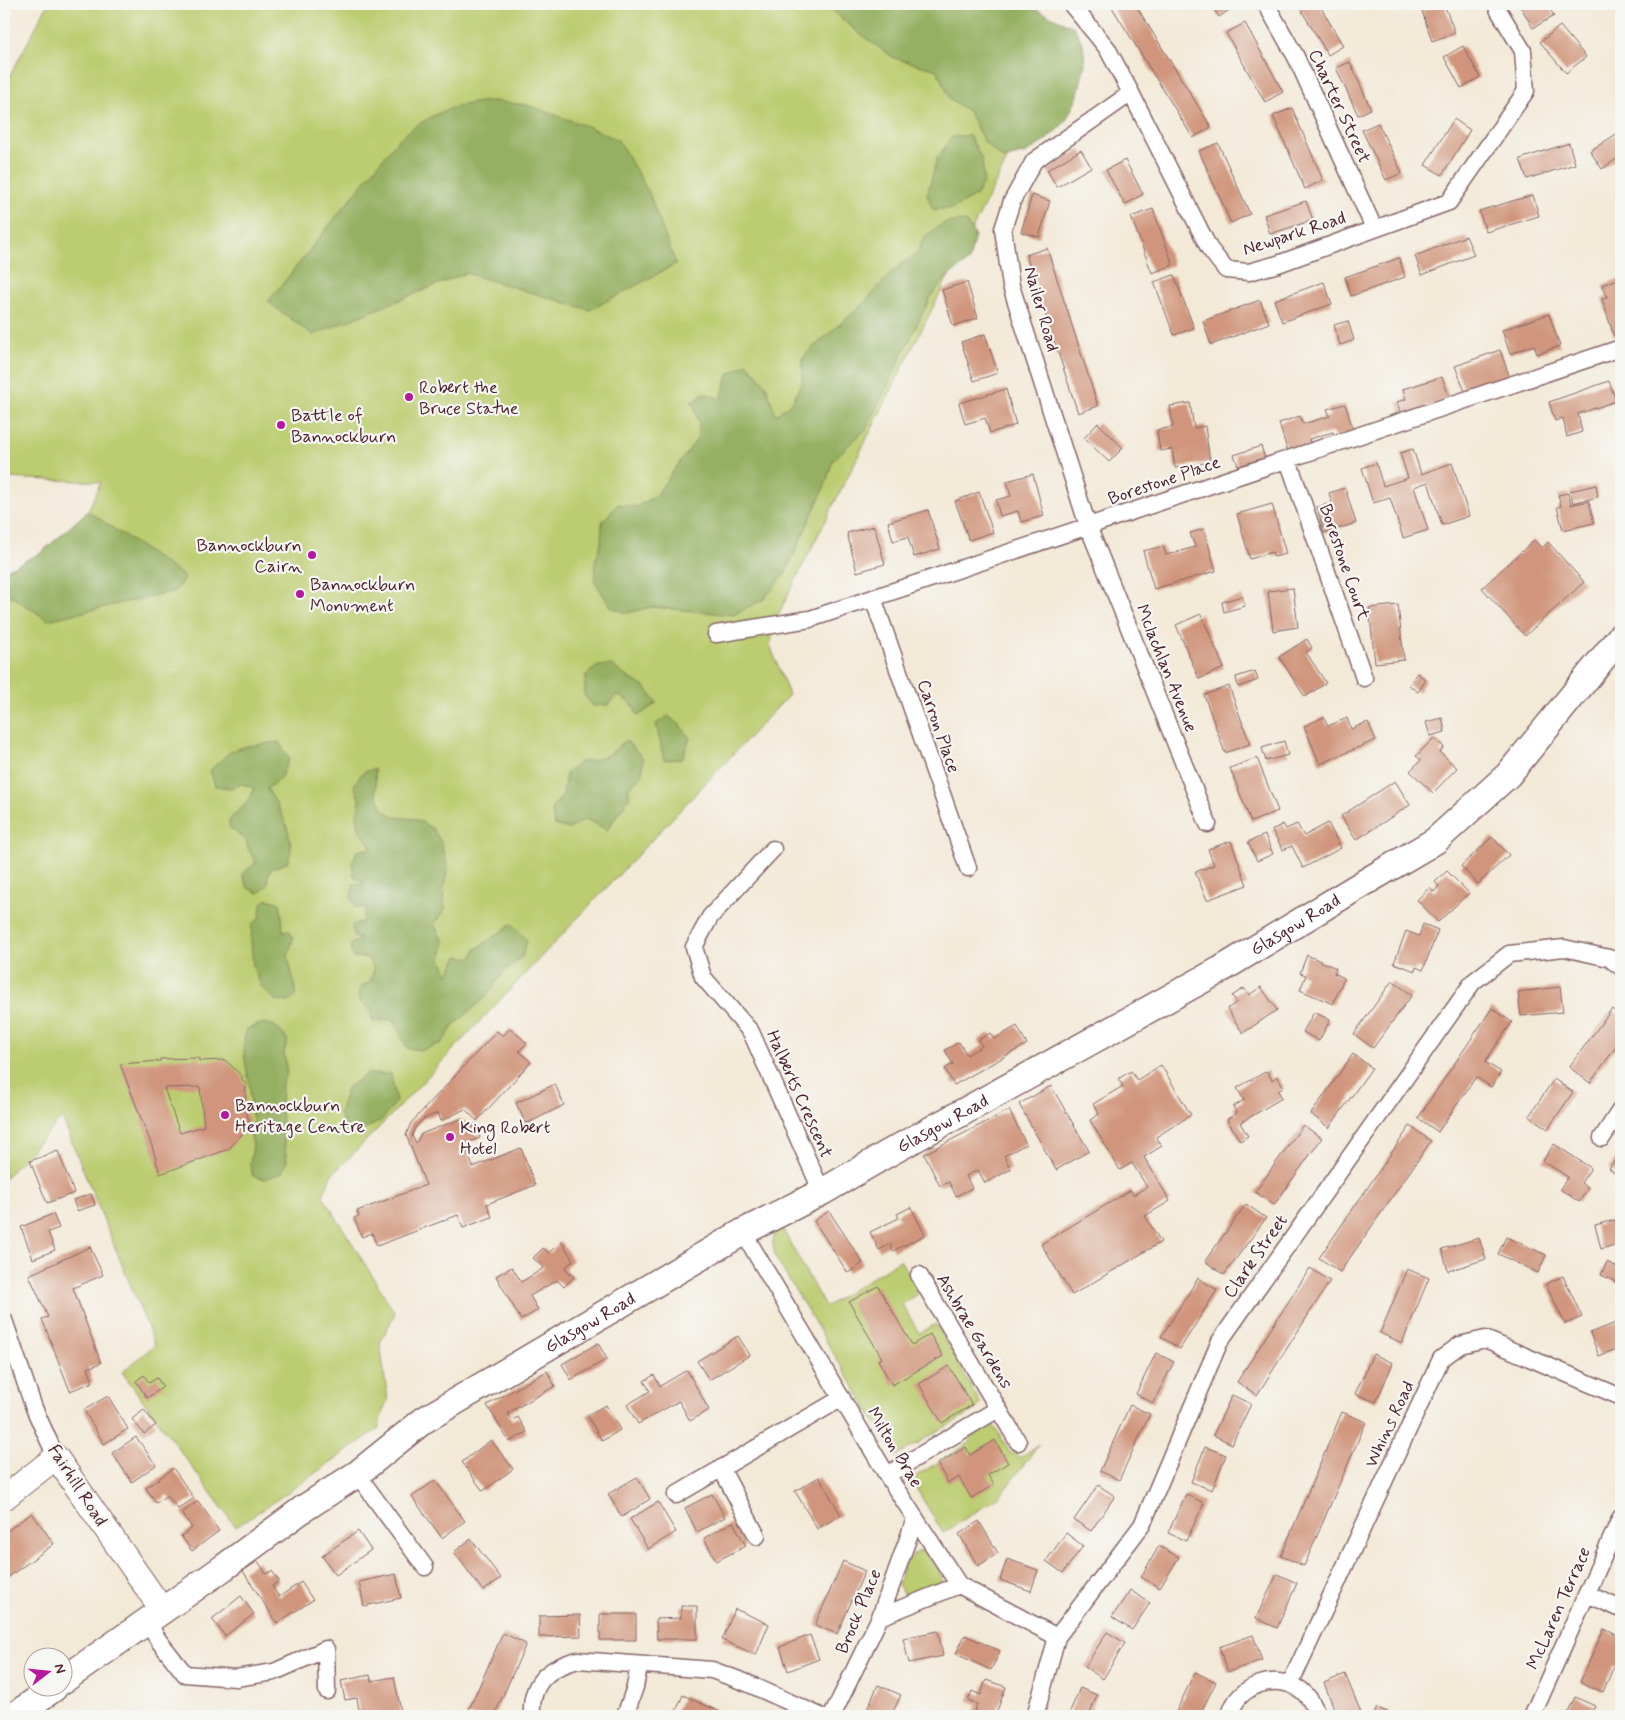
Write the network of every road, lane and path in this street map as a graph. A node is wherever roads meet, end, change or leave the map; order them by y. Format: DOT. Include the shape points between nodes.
graph roads {
  1 [pos="1071,4"];
  2 [pos="1266,4"];
  3 [pos="1496,4"];
  4 [pos="1131,93"];
  5 [pos="1374,228"];
  6 [pos="1621,348"];
  7 [pos="1288,460"];
  8 [pos="1088,526"];
  9 [pos="873,598"];
  10 [pos="716,634"];
  11 [pos="1621,636"];
  12 [pos="1364,678"];
  13 [pos="1208,824"];
  14 [pos="773,850"];
  15 [pos="968,868"];
  16 [pos="1621,967"];
  17 [pos="1621,1109"];
  18 [pos="1602,1138"];
  19 [pos="822,1192"];
  20 [pos="743,1232"];
  21 [pos="919,1275"];
  22 [pos="4,1320"];
  23 [pos="1621,1397"];
  24 [pos="842,1398"];
  25 [pos="998,1409"];
  26 [pos="1018,1442"];
  27 [pos="56,1457"];
  28 [pos="721,1468"];
  29 [pos="357,1474"];
  30 [pos="887,1475"];
  31 [pos="676,1495"];
  32 [pos="4,1498"];
  33 [pos="1621,1517"];
  34 [pos="915,1519"];
  35 [pos="757,1536"];
  36 [pos="424,1567"];
  37 [pos="959,1585"];
  38 [pos="1586,1594"];
  39 [pos="1621,1609"];
  40 [pos="155,1616"];
  41 [pos="880,1617"];
  42 [pos="1057,1637"];
  43 [pos="639,1666"];
  44 [pos="72,1675"];
  45 [pos="1290,1684"];
  46 [pos="327,1691"];
  47 [pos="40,1698"];
  48 [pos="14,1716"];
  49 [pos="532,1716"];
  50 [pos="625,1716"];
  51 [pos="820,1716"];
  52 [pos="832,1716"];
  53 [pos="1035,1716"];
  54 [pos="1230,1716"];
  55 [pos="1318,1716"];
  56 [pos="1532,1716"];
  1 -- 4 [label="street, Newpark Road" via="1107,48"];
  2 -- 5 [label="street, Charter Street" via="1296,57"];
  3 -- 5 [label="street, Newpark Road" via="1523,50 1526,91 1449,202"];
  4 -- 5 [label="street, Newpark Road" via="1209,248 1226,270 1249,272 1278,264"];
  4 -- 8 [label="street, Nailer Road" via="1034,161 1012,201 1003,229 1011,286"];
  6 -- 7 [label="street, Borestone Place"];
  7 -- 8 [label="street, Borestone Place"];
  7 -- 12 [label="street, Borestone Court"];
  8 -- 9 [label="street, Borestone Place"];
  8 -- 13 [label="street, Mclachlan Avenue"];
  9 -- 10 [label="street, Borestone Place" via="810,619"];
  9 -- 15 [label="street, Carron Place"];
  11 -- 19 [label="main road, Glasgow Road" via="1508,775 1436,841 1220,970"];
  14 -- 19 [label="street, Halberts Crescent" via="710,917 694,947 704,977 751,1032"];
  16 -- 42 [label="street, Clark Street" via="1609,958 1564,948 1508,954 1473,982 1220,1341 1142,1525"];
  17 -- 18 [label="street"];
  19 -- 20 [label="main road, Glasgow Road"];
  20 -- 24 [label="street, Milton Brae"];
  20 -- 29 [label="main road, Glasgow Road" via="424,1420"];
  21 -- 25 [label="street, Ashbrae Gardens"];
  22 -- 27 [label="street, Fairhill Road" via="34,1408"];
  23 -- 45 [label="street, Whins Road" via="1485,1339 1460,1345 1441,1359"];
  24 -- 28 [label="street"];
  24 -- 30 [label="street, Milton Brae"];
  25 -- 26 [label="street, Ashbrae Gardens"];
  25 -- 30 [label="street, Ashbrae Gardens"];
  27 -- 32 [label="street"];
  27 -- 40 [label="street, Fairhill Road"];
  28 -- 31 [label="street"];
  28 -- 35 [label="street"];
  29 -- 36 [label="street"];
  29 -- 40 [label="main road, Glasgow Road"];
  30 -- 34 [label="street, Milton Brae"];
  33 -- 38 [label="street, McLaren Terrace"];
  34 -- 37 [label="street, Milton Brae"];
  34 -- 41 [label="street, Brock Place"];
  37 -- 41 [label="street"];
  37 -- 42 [label="street, Milton Brae"];
  38 -- 39 [label="street"];
  38 -- 56 [label="street, McLaren Terrace"];
  40 -- 44 [label="main road, Glasgow Road"];
  40 -- 46 [label="street" via="159,1641 185,1674 236,1678 274,1672 326,1648"];
  41 -- 52 [label="street, Brock Place"];
  42 -- 53 [label="street, Clark Street"];
  43 -- 49 [label="street" via="578,1660 561,1664 546,1674 536,1687 531,1704"];
  43 -- 50 [label="street"];
  43 -- 51 [label="street" via="712,1670"];
  45 -- 54 [label="street" via="1270,1681 1252,1687 1239,1697"];
  45 -- 55 [label="street" via="1307,1695"];
  47 -- 48 [label="main road"];
}
